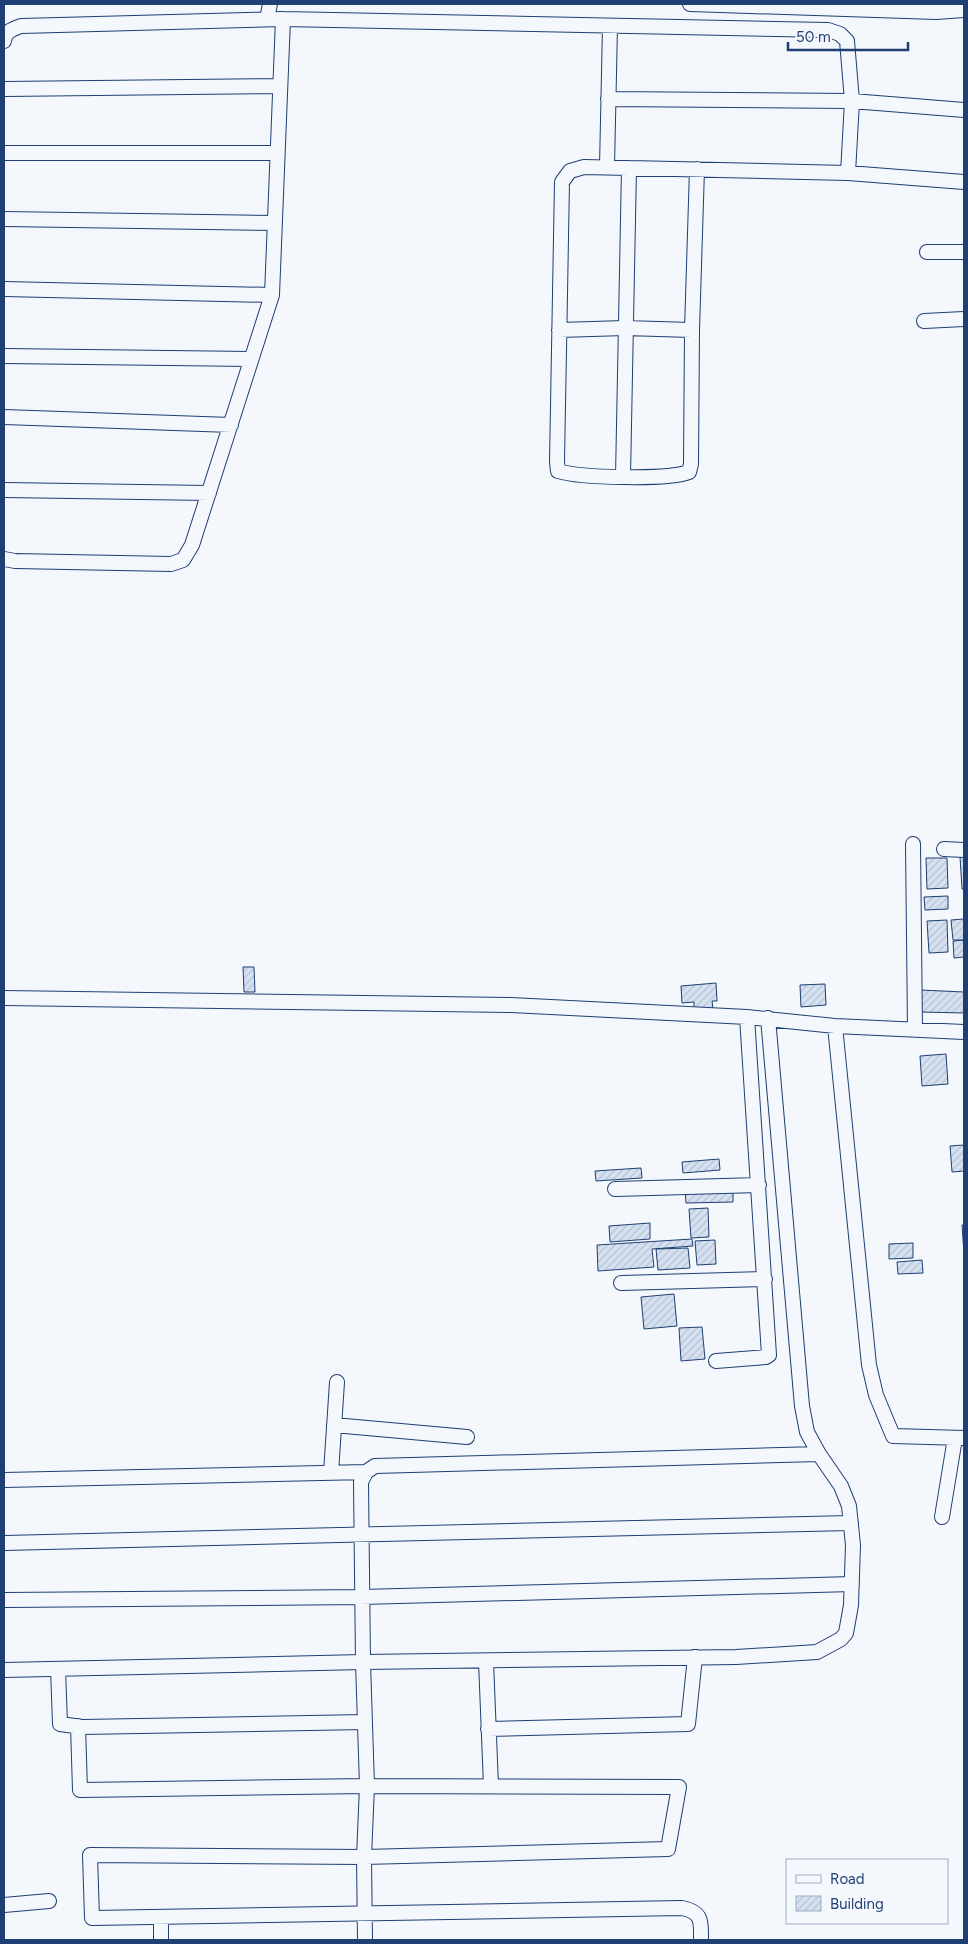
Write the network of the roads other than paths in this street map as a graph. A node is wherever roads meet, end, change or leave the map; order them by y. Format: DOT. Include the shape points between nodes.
graph roads {
  1 [pos="270,4"];
  2 [pos="690,4"];
  3 [pos="863,6"];
  4 [pos="936,8"];
  5 [pos="964,10"];
  6 [pos="267,19"];
  7 [pos="283,19"];
  8 [pos="610,26"];
  9 [pos="4,41"];
  10 [pos="280,86"];
  11 [pos="4,90"];
  12 [pos="608,98"];
  13 [pos="852,101"];
  14 [pos="964,110"];
  15 [pos="4,153"];
  16 [pos="277,153"];
  17 [pos="607,167"];
  18 [pos="629,168"];
  19 [pos="697,169"];
  20 [pos="848,173"];
  21 [pos="964,182"];
  22 [pos="4,219"];
  23 [pos="275,223"];
  24 [pos="926,252"];
  25 [pos="964,252"];
  26 [pos="4,289"];
  27 [pos="272,295"];
  28 [pos="964,319"];
  29 [pos="924,321"];
  30 [pos="625,328"];
  31 [pos="559,330"];
  32 [pos="692,330"];
  33 [pos="4,356"];
  34 [pos="251,359"];
  35 [pos="4,417"];
  36 [pos="230,425"];
  37 [pos="622,477"];
  38 [pos="4,490"];
  39 [pos="209,493"];
  40 [pos="4,559"];
  41 [pos="914,844"];
  42 [pos="944,849"];
  43 [pos="964,850"];
  44 [pos="4,998"];
  45 [pos="746,1016"];
  46 [pos="768,1018"];
  47 [pos="835,1026"];
  48 [pos="915,1029"];
  49 [pos="964,1032"];
  50 [pos="758,1185"];
  51 [pos="615,1189"];
  52 [pos="765,1279"];
  53 [pos="621,1283"];
  54 [pos="716,1361"];
  55 [pos="337,1382"];
  56 [pos="334,1425"];
  57 [pos="467,1437"];
  58 [pos="960,1438"];
  59 [pos="819,1454"];
  60 [pos="366,1472"];
  61 [pos="331,1473"];
  62 [pos="4,1480"];
  63 [pos="942,1517"];
  64 [pos="851,1524"];
  65 [pos="362,1534"];
  66 [pos="4,1543"];
  67 [pos="852,1584"];
  68 [pos="362,1597"];
  69 [pos="4,1600"];
  70 [pos="695,1657"];
  71 [pos="486,1661"];
  72 [pos="363,1662"];
  73 [pos="58,1669"];
  74 [pos="4,1670"];
  75 [pos="365,1722"];
  76 [pos="78,1726"];
  77 [pos="488,1729"];
  78 [pos="367,1786"];
  79 [pos="491,1786"];
  80 [pos="364,1857"];
  81 [pos="49,1901"];
  82 [pos="4,1905"];
  83 [pos="365,1914"];
  84 [pos="161,1917"];
  85 [pos="161,1940"];
  86 [pos="365,1940"];
  87 [pos="701,1940"];
  1 -- 6 [label="street"];
  2 -- 3 [label="street"];
  3 -- 4 [label="street"];
  4 -- 5 [label="street"];
  6 -- 7 [label="street"];
  6 -- 9 [label="street" via="22,26 11,30"];
  7 -- 8 [label="street"];
  7 -- 10 [label="street"];
  8 -- 12 [label="street"];
  8 -- 13 [label="street" via="828,30 840,34 847,41"];
  10 -- 11 [label="street"];
  10 -- 16 [label="street"];
  12 -- 13 [label="street"];
  12 -- 17 [label="street"];
  13 -- 14 [label="street"];
  13 -- 20 [label="street"];
  15 -- 16 [label="street"];
  16 -- 23 [label="street"];
  17 -- 18 [label="street"];
  17 -- 31 [label="street" via="570,171 562,182"];
  18 -- 19 [label="street"];
  18 -- 30 [label="street"];
  19 -- 20 [label="street"];
  19 -- 32 [label="street"];
  20 -- 21 [label="street"];
  22 -- 23 [label="street"];
  23 -- 27 [label="street"];
  24 -- 25 [label="street"];
  26 -- 27 [label="street"];
  27 -- 34 [label="street"];
  28 -- 29 [label="street"];
  30 -- 31 [label="street"];
  30 -- 32 [label="street"];
  30 -- 37 [label="street"];
  31 -- 37 [label="street" via="558,471"];
  32 -- 37 [label="street" via="689,472 680,476"];
  33 -- 34 [label="street"];
  34 -- 36 [label="street"];
  35 -- 36 [label="street"];
  36 -- 39 [label="street"];
  38 -- 39 [label="street"];
  39 -- 40 [label="street" via="192,545 183,560 171,564 15,562"];
  41 -- 48 [label="street"];
  42 -- 43 [label="street"];
  44 -- 45 [label="street" via="511,1005"];
  45 -- 46 [label="street"];
  45 -- 50 [label="street"];
  46 -- 47 [label="street"];
  46 -- 59 [label="street" via="802,1406 807,1432"];
  47 -- 48 [label="street"];
  47 -- 58 [label="street" via="869,1365 876,1394 893,1436"];
  48 -- 49 [label="street"];
  50 -- 51 [label="street"];
  50 -- 52 [label="street"];
  52 -- 53 [label="street"];
  52 -- 54 [label="street" via="769,1355"];
  55 -- 56 [label="street"];
  56 -- 57 [label="street"];
  56 -- 61 [label="street"];
  58 -- 63 [label="street"];
  59 -- 60 [label="street" via="375,1466"];
  59 -- 64 [label="street" via="841,1486 849,1506"];
  60 -- 61 [label="street"];
  60 -- 65 [label="street" via="361,1482"];
  61 -- 62 [label="street"];
  64 -- 65 [label="street"];
  64 -- 67 [label="street"];
  65 -- 66 [label="street"];
  65 -- 68 [label="street"];
  67 -- 68 [label="street"];
  67 -- 70 [label="street" via="846,1633 817,1652"];
  68 -- 69 [label="street"];
  68 -- 72 [label="street"];
  70 -- 71 [label="street"];
  70 -- 77 [label="street" via="688,1724"];
  71 -- 72 [label="street"];
  71 -- 77 [label="street"];
  72 -- 73 [label="street"];
  72 -- 75 [label="street"];
  73 -- 74 [label="street"];
  73 -- 76 [label="street" via="60,1724"];
  75 -- 76 [label="street"];
  75 -- 78 [label="street"];
  76 -- 78 [label="street" via="80,1790"];
  77 -- 79 [label="street"];
  78 -- 79 [label="street"];
  78 -- 80 [label="street"];
  79 -- 80 [label="street" via="679,1786 668,1849"];
  80 -- 83 [label="street"];
  80 -- 84 [label="street" via="90,1855 92,1918"];
  81 -- 82 [label="street"];
  83 -- 84 [label="street"];
  83 -- 86 [label="street"];
  83 -- 87 [label="street" via="682,1908 694,1910 701,1919"];
  84 -- 85 [label="street"];
}
